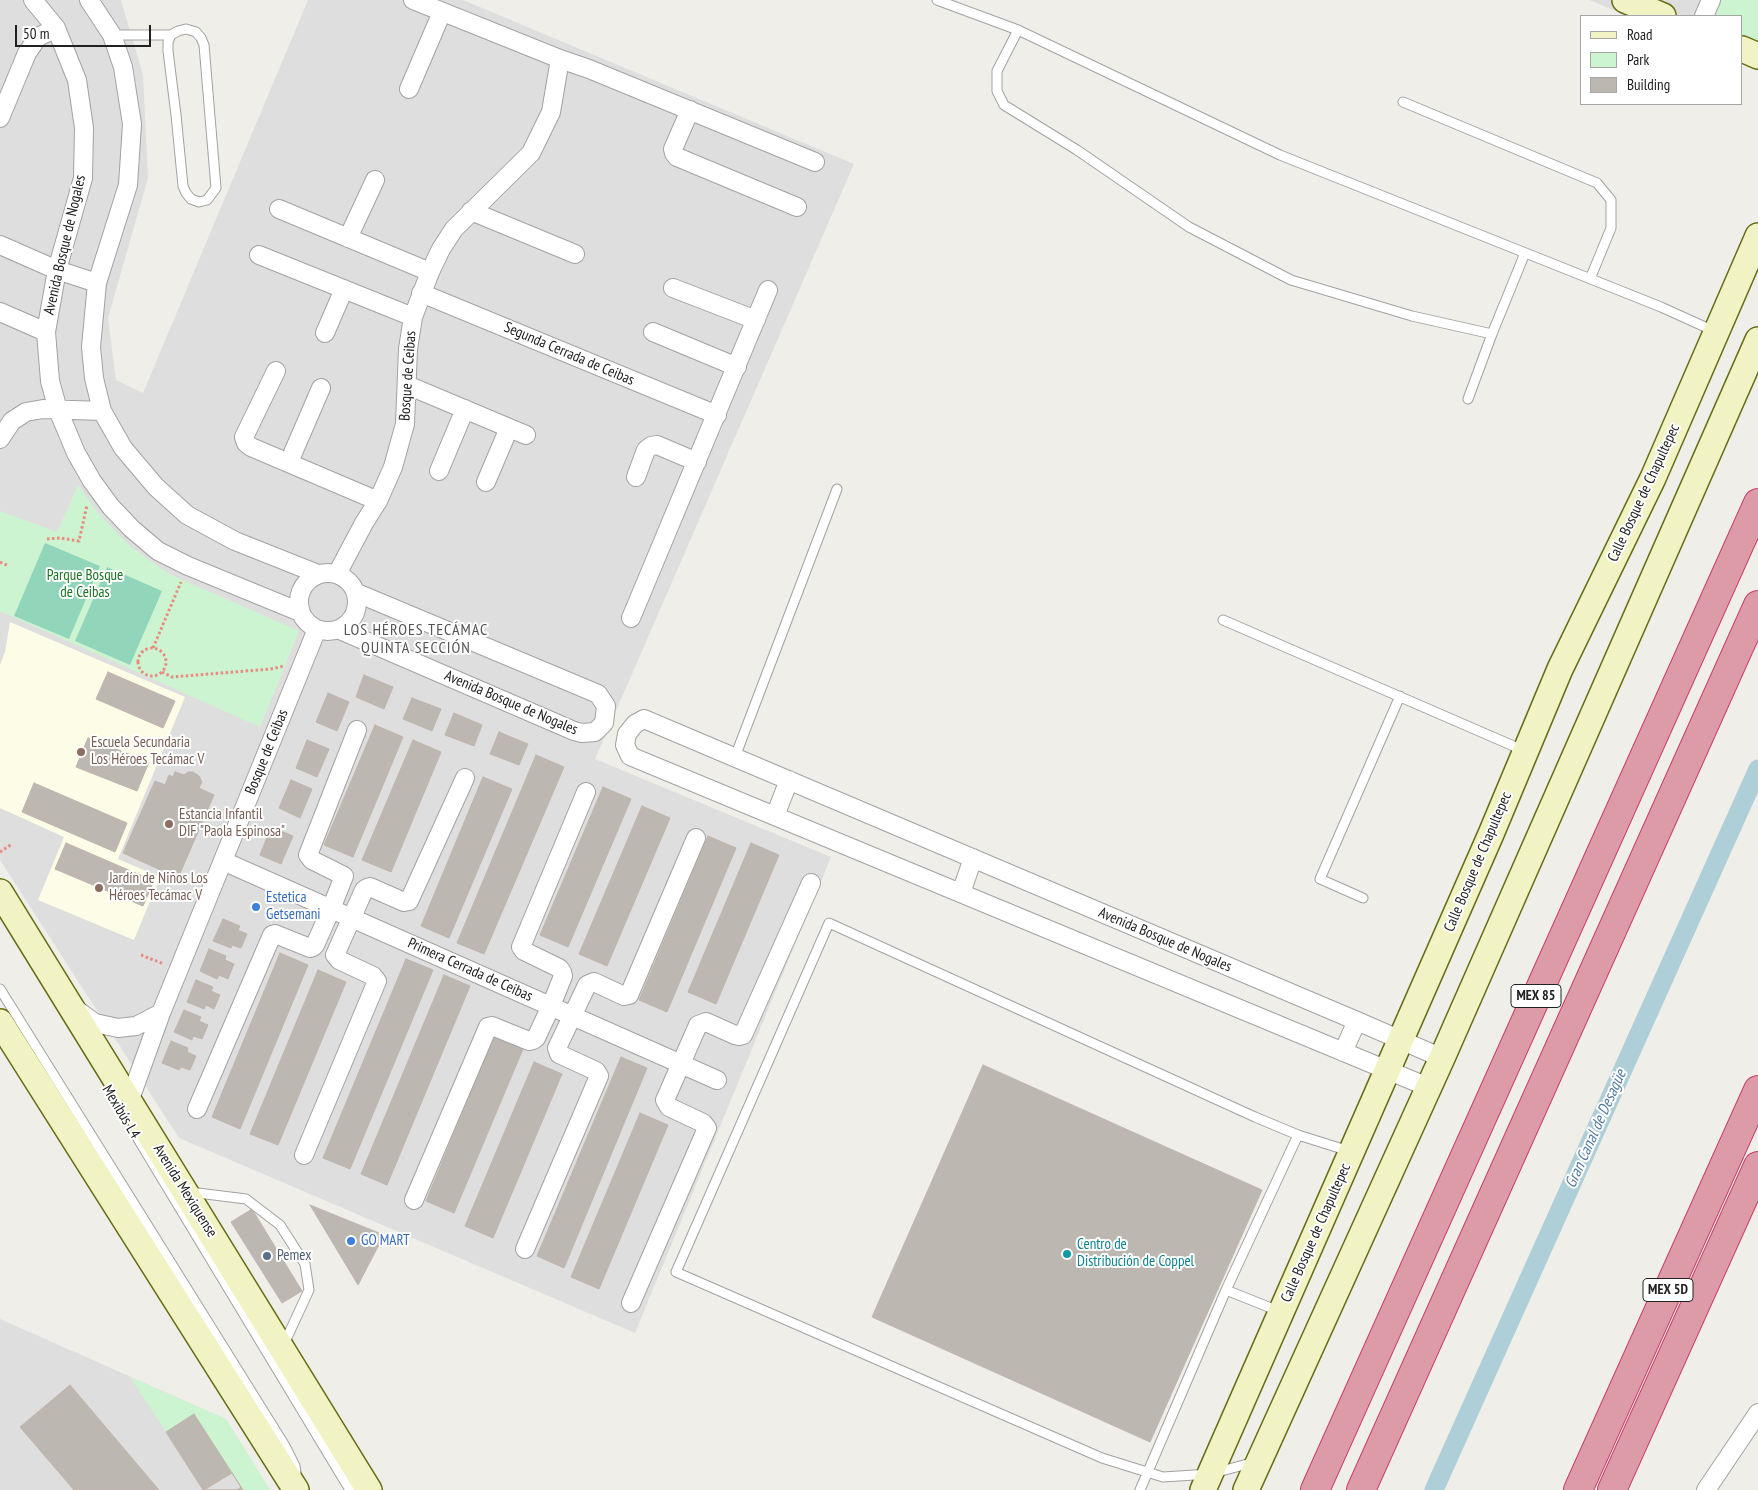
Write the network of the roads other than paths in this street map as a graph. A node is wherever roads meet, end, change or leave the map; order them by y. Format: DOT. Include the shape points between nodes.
graph roads {
  1 [pos="34,0"];
  2 [pos="89,0"];
  3 [pos="413,0"];
  4 [pos="937,0"];
  5 [pos="1625,0"];
  6 [pos="1711,0"];
  7 [pos="442,12"];
  8 [pos="1661,15"];
  9 [pos="1704,15"];
  10 [pos="56,28"];
  11 [pos="1018,30"];
  12 [pos="112,35"];
  13 [pos="171,35"];
  14 [pos="1743,50"];
  15 [pos="1758,56"];
  16 [pos="560,59"];
  17 [pos="409,89"];
  18 [pos="1403,102"];
  19 [pos="690,110"];
  20 [pos="0,118"];
  21 [pos="815,162"];
  22 [pos="375,180"];
  23 [pos="797,207"];
  24 [pos="279,209"];
  25 [pos="471,211"];
  26 [pos="1758,236"];
  27 [pos="348,238"];
  28 [pos="0,245"];
  29 [pos="1525,253"];
  30 [pos="575,254"];
  31 [pos="259,255"];
  32 [pos="57,270"];
  33 [pos="430,272"];
  34 [pos="1590,279"];
  35 [pos="96,283"];
  36 [pos="673,288"];
  37 [pos="344,289"];
  38 [pos="768,290"];
  39 [pos="422,293"];
  40 [pos="0,312"];
  41 [pos="413,317"];
  42 [pos="756,320"];
  43 [pos="46,332"];
  44 [pos="654,332"];
  45 [pos="1716,332"];
  46 [pos="325,333"];
  47 [pos="1492,334"];
  48 [pos="1758,340"];
  49 [pos="737,367"];
  50 [pos="276,371"];
  51 [pos="408,385"];
  52 [pos="321,388"];
  53 [pos="1468,400"];
  54 [pos="464,409"];
  55 [pos="58,410"];
  56 [pos="102,411"];
  57 [pos="717,415"];
  58 [pos="509,428"];
  59 [pos="526,435"];
  60 [pos="0,439"];
  61 [pos="289,462"];
  62 [pos="697,462"];
  63 [pos="439,471"];
  64 [pos="636,477"];
  65 [pos="486,482"];
  66 [pos="837,489"];
  67 [pos="378,500"];
  68 [pos="1758,503"];
  69 [pos="318,574"];
  70 [pos="338,574"];
  71 [pos="356,593"];
  72 [pos="1758,605"];
  73 [pos="300,612"];
  74 [pos="631,618"];
  75 [pos="1223,620"];
  76 [pos="316,630"];
  77 [pos="340,630"];
  78 [pos="1400,696"];
  79 [pos="357,730"];
  80 [pos="1525,752"];
  81 [pos="735,757"];
  82 [pos="464,778"];
  83 [pos="789,780"];
  84 [pos="586,792"];
  85 [pos="775,816"];
  86 [pos="696,838"];
  87 [pos="973,858"];
  88 [pos="222,861"];
  89 [pos="811,883"];
  90 [pos="0,892"];
  91 [pos="961,893"];
  92 [pos="1362,898"];
  93 [pos="332,909"];
  94 [pos="352,918"];
  95 [pos="0,989"];
  96 [pos="70,1006"];
  97 [pos="551,1006"];
  98 [pos="162,1013"];
  99 [pos="572,1016"];
  100 [pos="1357,1021"];
  101 [pos="0,1022"];
  102 [pos="1401,1040"];
  103 [pos="1343,1052"];
  104 [pos="1442,1058"];
  105 [pos="681,1064"];
  106 [pos="1388,1070"];
  107 [pos="717,1080"];
  108 [pos="1428,1087"];
  109 [pos="1758,1090"];
  110 [pos="129,1102"];
  111 [pos="197,1109"];
  112 [pos="133,1131"];
  113 [pos="1298,1135"];
  114 [pos="1352,1152"];
  115 [pos="304,1155"];
  116 [pos="1758,1166"];
  117 [pos="185,1192"];
  118 [pos="414,1200"];
  119 [pos="525,1249"];
  120 [pos="1226,1290"];
  121 [pos="631,1303"];
  122 [pos="1281,1312"];
  123 [pos="282,1349"];
  124 [pos="1758,1413"];
  125 [pos="1258,1461"];
  126 [pos="1149,1472"];
  127 [pos="1206,1482"];
  128 [pos="297,1490"];
  129 [pos="350,1490"];
  130 [pos="369,1490"];
  131 [pos="1140,1490"];
  132 [pos="1246,1490"];
  133 [pos="1315,1490"];
  134 [pos="1361,1490"];
  135 [pos="1578,1490"];
  136 [pos="1612,1490"];
  137 [pos="1706,1490"];
  1 -- 10 [label="street, Avenida Bosque de Nogales"];
  2 -- 12 [label="street"];
  3 -- 7 [label="street"];
  4 -- 11 [label="lane"];
  5 -- 8 [label="main road"];
  6 -- 9 [label="street"];
  7 -- 16 [label="street"];
  7 -- 17 [label="street"];
  10 -- 20 [label="street" via="38,37 27,53"];
  10 -- 32 [label="street, Avenida Bosque de Nogales" via="77,80 84,128 83,178"];
  11 -- 29 [label="lane" via="1280,155"];
  11 -- 47 [label="lane" via="998,71 997,91 1004,105 1077,150 1189,227 1291,280 1412,316"];
  12 -- 13 [label="lane"];
  12 -- 35 [label="street" via="123,67 132,124 128,185"];
  13 -- 13 [label="lane" via="168,51 183,186 191,199 200,202 216,188 204,45 196,32 186,29"];
  14 -- 15 [label="main road"];
  16 -- 19 [label="street"];
  16 -- 25 [label="street, Bosque de Ceibas" via="550,112 531,153"];
  18 -- 34 [label="lane" via="1597,182 1612,200 1611,228"];
  19 -- 21 [label="street"];
  19 -- 23 [label="street" via="673,149 677,158"];
  22 -- 27 [label="street"];
  24 -- 27 [label="street"];
  25 -- 30 [label="street"];
  25 -- 33 [label="street, Bosque de Ceibas" via="454,229"];
  26 -- 45 [label="main road, Calle Bosque de Chapultepec"];
  27 -- 33 [label="street"];
  28 -- 32 [label="street"];
  29 -- 34 [label="lane"];
  29 -- 47 [label="lane"];
  31 -- 37 [label="street"];
  32 -- 35 [label="street"];
  32 -- 43 [label="street, Avenida Bosque de Nogales"];
  33 -- 39 [label="street, Bosque de Ceibas"];
  34 -- 45 [label="lane"];
  35 -- 56 [label="street" via="91,347"];
  36 -- 42 [label="street"];
  37 -- 41 [label="street"];
  37 -- 46 [label="street"];
  38 -- 42 [label="street"];
  39 -- 41 [label="street, Bosque de Ceibas"];
  39 -- 57 [label="street, Segunda Cerrada de Ceibas"];
  40 -- 43 [label="street"];
  41 -- 51 [label="street, Bosque de Ceibas" via="408,349"];
  42 -- 49 [label="street"];
  43 -- 55 [label="street, Avenida Bosque de Nogales" via="50,380"];
  44 -- 49 [label="street"];
  45 -- 80 [label="main road, Calle Bosque de Chapultepec" via="1653,478 1560,669"];
  47 -- 53 [label="lane"];
  48 -- 104 [label="main road"];
  49 -- 57 [label="street"];
  50 -- 61 [label="street" via="244,437 251,447"];
  51 -- 54 [label="street"];
  51 -- 67 [label="street, Bosque de Ceibas" via="405,424 394,467"];
  52 -- 61 [label="street"];
  54 -- 58 [label="street"];
  54 -- 63 [label="street"];
  55 -- 56 [label="street"];
  55 -- 60 [label="street" via="26,412 12,422"];
  55 -- 73 [label="street, Avenida Bosque de Nogales" via="76,453 111,507 158,551"];
  56 -- 69 [label="street" via="123,448 156,487 187,515 235,541"];
  57 -- 62 [label="street"];
  58 -- 59 [label="street"];
  58 -- 65 [label="street"];
  61 -- 67 [label="street"];
  62 -- 64 [label="street" via="656,445 650,446"];
  62 -- 74 [label="street"];
  66 -- 81 [label="lane"];
  67 -- 70 [label="street, Bosque de Ceibas"];
  68 -- 133 [label="highway, MEX 85"];
  69 -- 70 [label="street"];
  69 -- 73 [label="street" via="301,590"];
  70 -- 71 [label="street" via="349,581"];
  71 -- 77 [label="street" via="358,608 352,621"];
  71 -- 77 [label="street, Avenida Bosque de Nogales" via="598,694 606,706 604,723 594,732 574,731"];
  72 -- 134 [label="highway, MEX 85"];
  73 -- 76 [label="street"];
  75 -- 78 [label="lane"];
  76 -- 77 [label="street"];
  76 -- 88 [label="street, Bosque de Ceibas"];
  78 -- 80 [label="lane"];
  78 -- 92 [label="lane" via="1320,879"];
  79 -- 93 [label="street" via="308,855 344,876"];
  80 -- 102 [label="main road, Calle Bosque de Chapultepec"];
  81 -- 83 [label="street, Avenida Bosque de Nogales"];
  81 -- 85 [label="street, Avenida Bosque de Nogales" via="644,719 627,734 625,745 630,756"];
  82 -- 94 [label="street" via="409,901 404,902 370,886 364,890"];
  83 -- 85 [label="street"];
  83 -- 87 [label="street, Avenida Bosque de Nogales"];
  84 -- 97 [label="street" via="521,947 524,952 562,972"];
  85 -- 91 [label="street, Avenida Bosque de Nogales"];
  86 -- 99 [label="street" via="629,995 590,983"];
  87 -- 91 [label="street"];
  87 -- 100 [label="street, Avenida Bosque de Nogales"];
  88 -- 93 [label="street, Primera Cerrada de Ceibas"];
  88 -- 98 [label="street, Bosque de Ceibas"];
  89 -- 105 [label="street" via="743,1035 702,1023"];
  90 -- 96 [label="main road, Avenida Mexiquense"];
  91 -- 103 [label="street, Avenida Bosque de Nogales"];
  93 -- 94 [label="street, Primera Cerrada de Ceibas"];
  93 -- 111 [label="street" via="310,948 275,934 272,936"];
  94 -- 97 [label="street, Primera Cerrada de Ceibas"];
  94 -- 115 [label="street" via="336,958 377,981"];
  95 -- 128 [label="lane" via="285,1446 295,1466"];
  96 -- 98 [label="street" via="95,1022 118,1028 136,1026"];
  96 -- 110 [label="main road, Avenida Mexiquense"];
  97 -- 99 [label="street, Primera Cerrada de Ceibas"];
  97 -- 118 [label="street" via="533,1040 488,1027"];
  98 -- 110 [label="street, Bosque de Ceibas"];
  99 -- 105 [label="street, Primera Cerrada de Ceibas"];
  99 -- 119 [label="street" via="557,1052 596,1071 599,1076"];
  100 -- 102 [label="street, Avenida Bosque de Nogales"];
  100 -- 103 [label="street"];
  101 -- 128 [label="main road"];
  102 -- 104 [label="street, Avenida Bosque de Nogales"];
  102 -- 106 [label="main road, Calle Bosque de Chapultepec"];
  103 -- 106 [label="street, Avenida Bosque de Nogales"];
  104 -- 108 [label="main road"];
  105 -- 107 [label="street, Primera Cerrada de Ceibas"];
  105 -- 121 [label="street" via="666,1104 707,1128"];
  106 -- 108 [label="street, Avenida Bosque de Nogales"];
  106 -- 114 [label="main road, Calle Bosque de Chapultepec"];
  108 -- 125 [label="main road"];
  109 -- 135 [label="highway, MEX 5D"];
  110 -- 117 [label="main road, Avenida Mexiquense"];
  112 -- 129 [label="lane, Mexibús L4"];
  113 -- 114 [label="lane"];
  113 -- 120 [label="lane"];
  113 -- 126 [label="lane" via="829,923 676,1272 1102,1458"];
  114 -- 122 [label="main road, Calle Bosque de Chapultepec"];
  116 -- 136 [label="highway, MEX 5D"];
  117 -- 123 [label="main road, Avenida Mexiquense"];
  117 -- 123 [label="lane" via="246,1199 280,1225 305,1264 309,1290"];
  120 -- 122 [label="lane"];
  120 -- 126 [label="lane"];
  122 -- 127 [label="main road, Calle Bosque de Chapultepec"];
  123 -- 130 [label="main road, Avenida Mexiquense"];
  124 -- 137 [label="street"];
  125 -- 127 [label="lane"];
  125 -- 132 [label="main road"];
  126 -- 127 [label="lane" via="1163,1477"];
  126 -- 131 [label="lane"];
}
